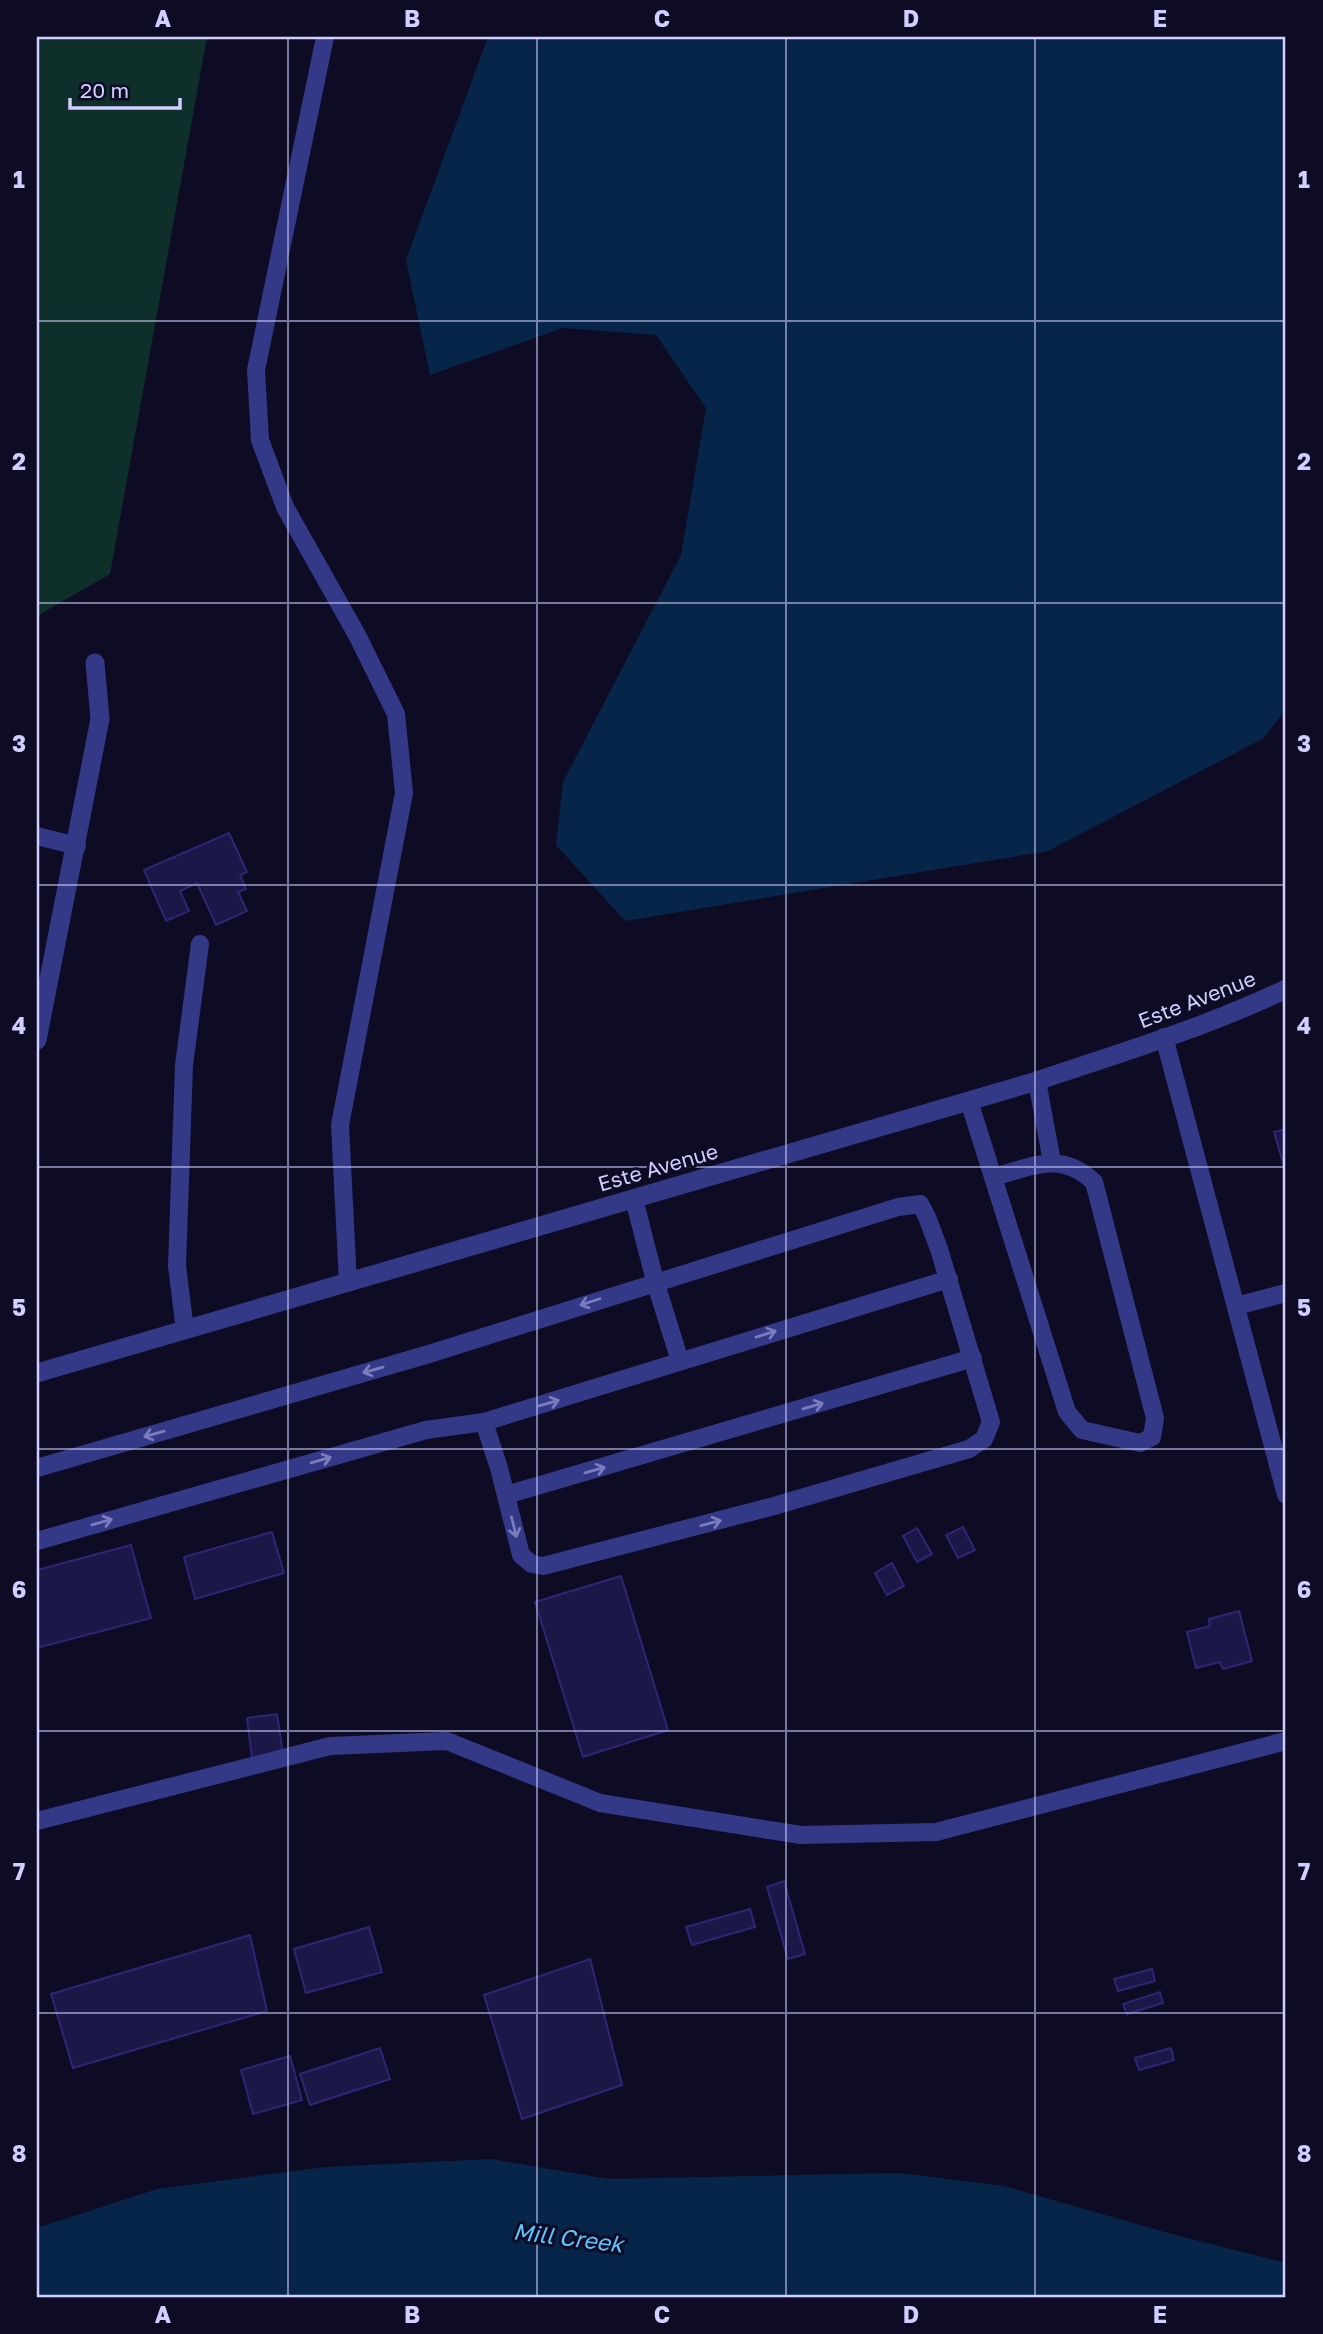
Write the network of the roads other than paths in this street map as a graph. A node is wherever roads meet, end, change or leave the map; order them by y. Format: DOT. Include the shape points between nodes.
graph roads {
  1 [pos="325,37"];
  2 [pos="95,663"];
  3 [pos="37,836"];
  4 [pos="76,846"];
  5 [pos="200,944"];
  6 [pos="1286,989"];
  7 [pos="1164,1037"];
  8 [pos="37,1040"];
  9 [pos="1037,1081"];
  10 [pos="969,1101"];
  11 [pos="1052,1162"];
  12 [pos="993,1177"];
  13 [pos="634,1199"];
  14 [pos="949,1279"];
  15 [pos="655,1281"];
  16 [pos="348,1283"];
  17 [pos="1286,1293"];
  18 [pos="1236,1306"];
  19 [pos="185,1330"];
  20 [pos="973,1358"];
  21 [pos="680,1361"];
  22 [pos="37,1374"];
  23 [pos="484,1422"];
  24 [pos="37,1468"];
  25 [pos="506,1495"];
  26 [pos="1286,1495"];
  27 [pos="37,1541"];
  28 [pos="1286,1741"];
  29 [pos="37,1821"];
  1 -- 16 [label="lane" via="256,370 260,440 285,507 396,714 404,793 340,1125"];
  2 -- 4 [label="street" via="100,719"];
  3 -- 4 [label="lane"];
  4 -- 8 [label="street"];
  5 -- 19 [label="lane" via="183,1078 177,1266"];
  6 -- 7 [label="street, Este Avenue"];
  7 -- 9 [label="street, Este Avenue"];
  7 -- 18 [label="lane"];
  9 -- 10 [label="street, Este Avenue"];
  9 -- 11 [label="lane"];
  10 -- 12 [label="lane"];
  10 -- 13 [label="street, Este Avenue"];
  11 -- 12 [label="lane"];
  11 -- 12 [label="lane" via="1080,1169 1094,1182 1155,1418 1152,1437 1140,1443 1082,1430 1067,1412"];
  13 -- 15 [label="lane"];
  13 -- 16 [label="street, Este Avenue"];
  14 -- 15 [label="lane" via="920,1204 898,1206"];
  14 -- 20 [label="lane"];
  21 -- 14 [label="lane, one-way"];
  15 -- 21 [label="lane"];
  15 -- 24 [label="lane, one-way" via="429,1354"];
  16 -- 19 [label="street, Este Avenue"];
  17 -- 18 [label="lane"];
  18 -- 26 [label="lane"];
  19 -- 22 [label="street, Este Avenue"];
  25 -- 20 [label="lane, one-way"];
  25 -- 20 [label="lane, one-way" via="521,1555 543,1566 943,1457 984,1439 991,1422"];
  23 -- 21 [label="lane, one-way"];
  23 -- 25 [label="lane"];
  27 -- 23 [label="lane, one-way" via="426,1430"];
  28 -- 29 [label="lane" via="936,1832 801,1835 600,1803 447,1741 330,1746"];
}
